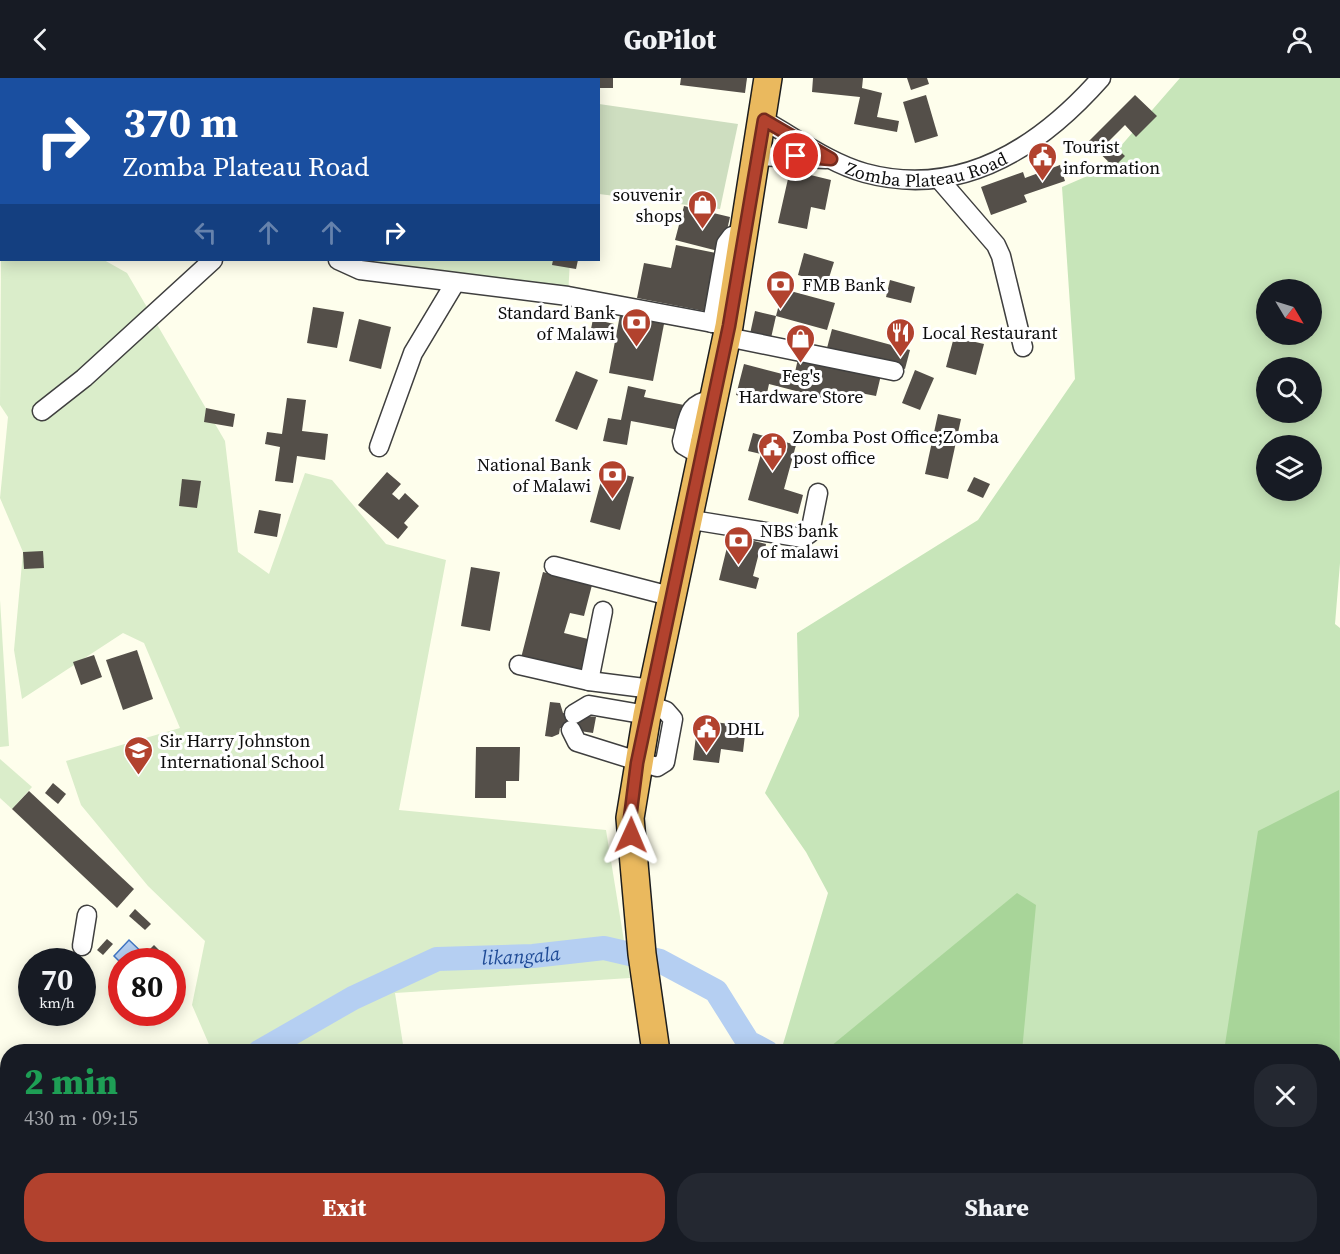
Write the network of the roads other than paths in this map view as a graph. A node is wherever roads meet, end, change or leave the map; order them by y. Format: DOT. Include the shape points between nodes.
graph roads {
  1 [pos="768,78"];
  2 [pos="1101,78"];
  3 [pos="764,120"];
  4 [pos="758,156"];
  5 [pos="831,159"];
  6 [pos="939,179"];
  7 [pos="212,261"];
  8 [pos="340,261"];
  9 [pos="455,283"];
  10 [pos="722,329"];
  11 [pos="1023,347"];
  12 [pos="894,370"];
  13 [pos="42,411"];
  14 [pos="379,447"];
  15 [pos="818,493"];
  16 [pos="686,519"];
  17 [pos="554,566"];
  18 [pos="670,596"];
  19 [pos="603,611"];
  20 [pos="519,665"];
  21 [pos="589,681"];
  22 [pos="649,703"];
  23 [pos="637,763"];
  24 [pos="87,915"];
  25 [pos="82,946"];
  26 [pos="655,1044"];
  1 -- 3 [label="highway"];
  2 -- 6 [label="street, Zomba Plateau Road" via="1054,126 1026,145 969,172"];
  3 -- 4 [label="highway"];
  3 -- 5 [label="street, Zomba Plateau Road"];
  4 -- 5 [label="street, Zomba Plateau Road"];
  4 -- 10 [label="highway"];
  5 -- 6 [label="street, Zomba Plateau Road" via="864,173"];
  6 -- 11 [label="street" via="1002,256"];
  7 -- 13 [label="street" via="84,378"];
  8 -- 9 [label="street" via="360,270"];
  9 -- 10 [label="street" via="568,296"];
  9 -- 14 [label="street" via="413,353"];
  10 -- 12 [label="street"];
  10 -- 16 [label="highway" via="713,399"];
  15 -- 16 [label="street" via="810,533 803,538"];
  16 -- 18 [label="highway"];
  17 -- 18 [label="street"];
  18 -- 22 [label="highway"];
  19 -- 21 [label="street"];
  20 -- 21 [label="street"];
  21 -- 22 [label="street"];
  22 -- 23 [label="highway"];
  22 -- 23 [label="street" via="589,705 573,722 577,742"];
  23 -- 26 [label="highway" via="631,838"];
  24 -- 25 [label="street"];
}
